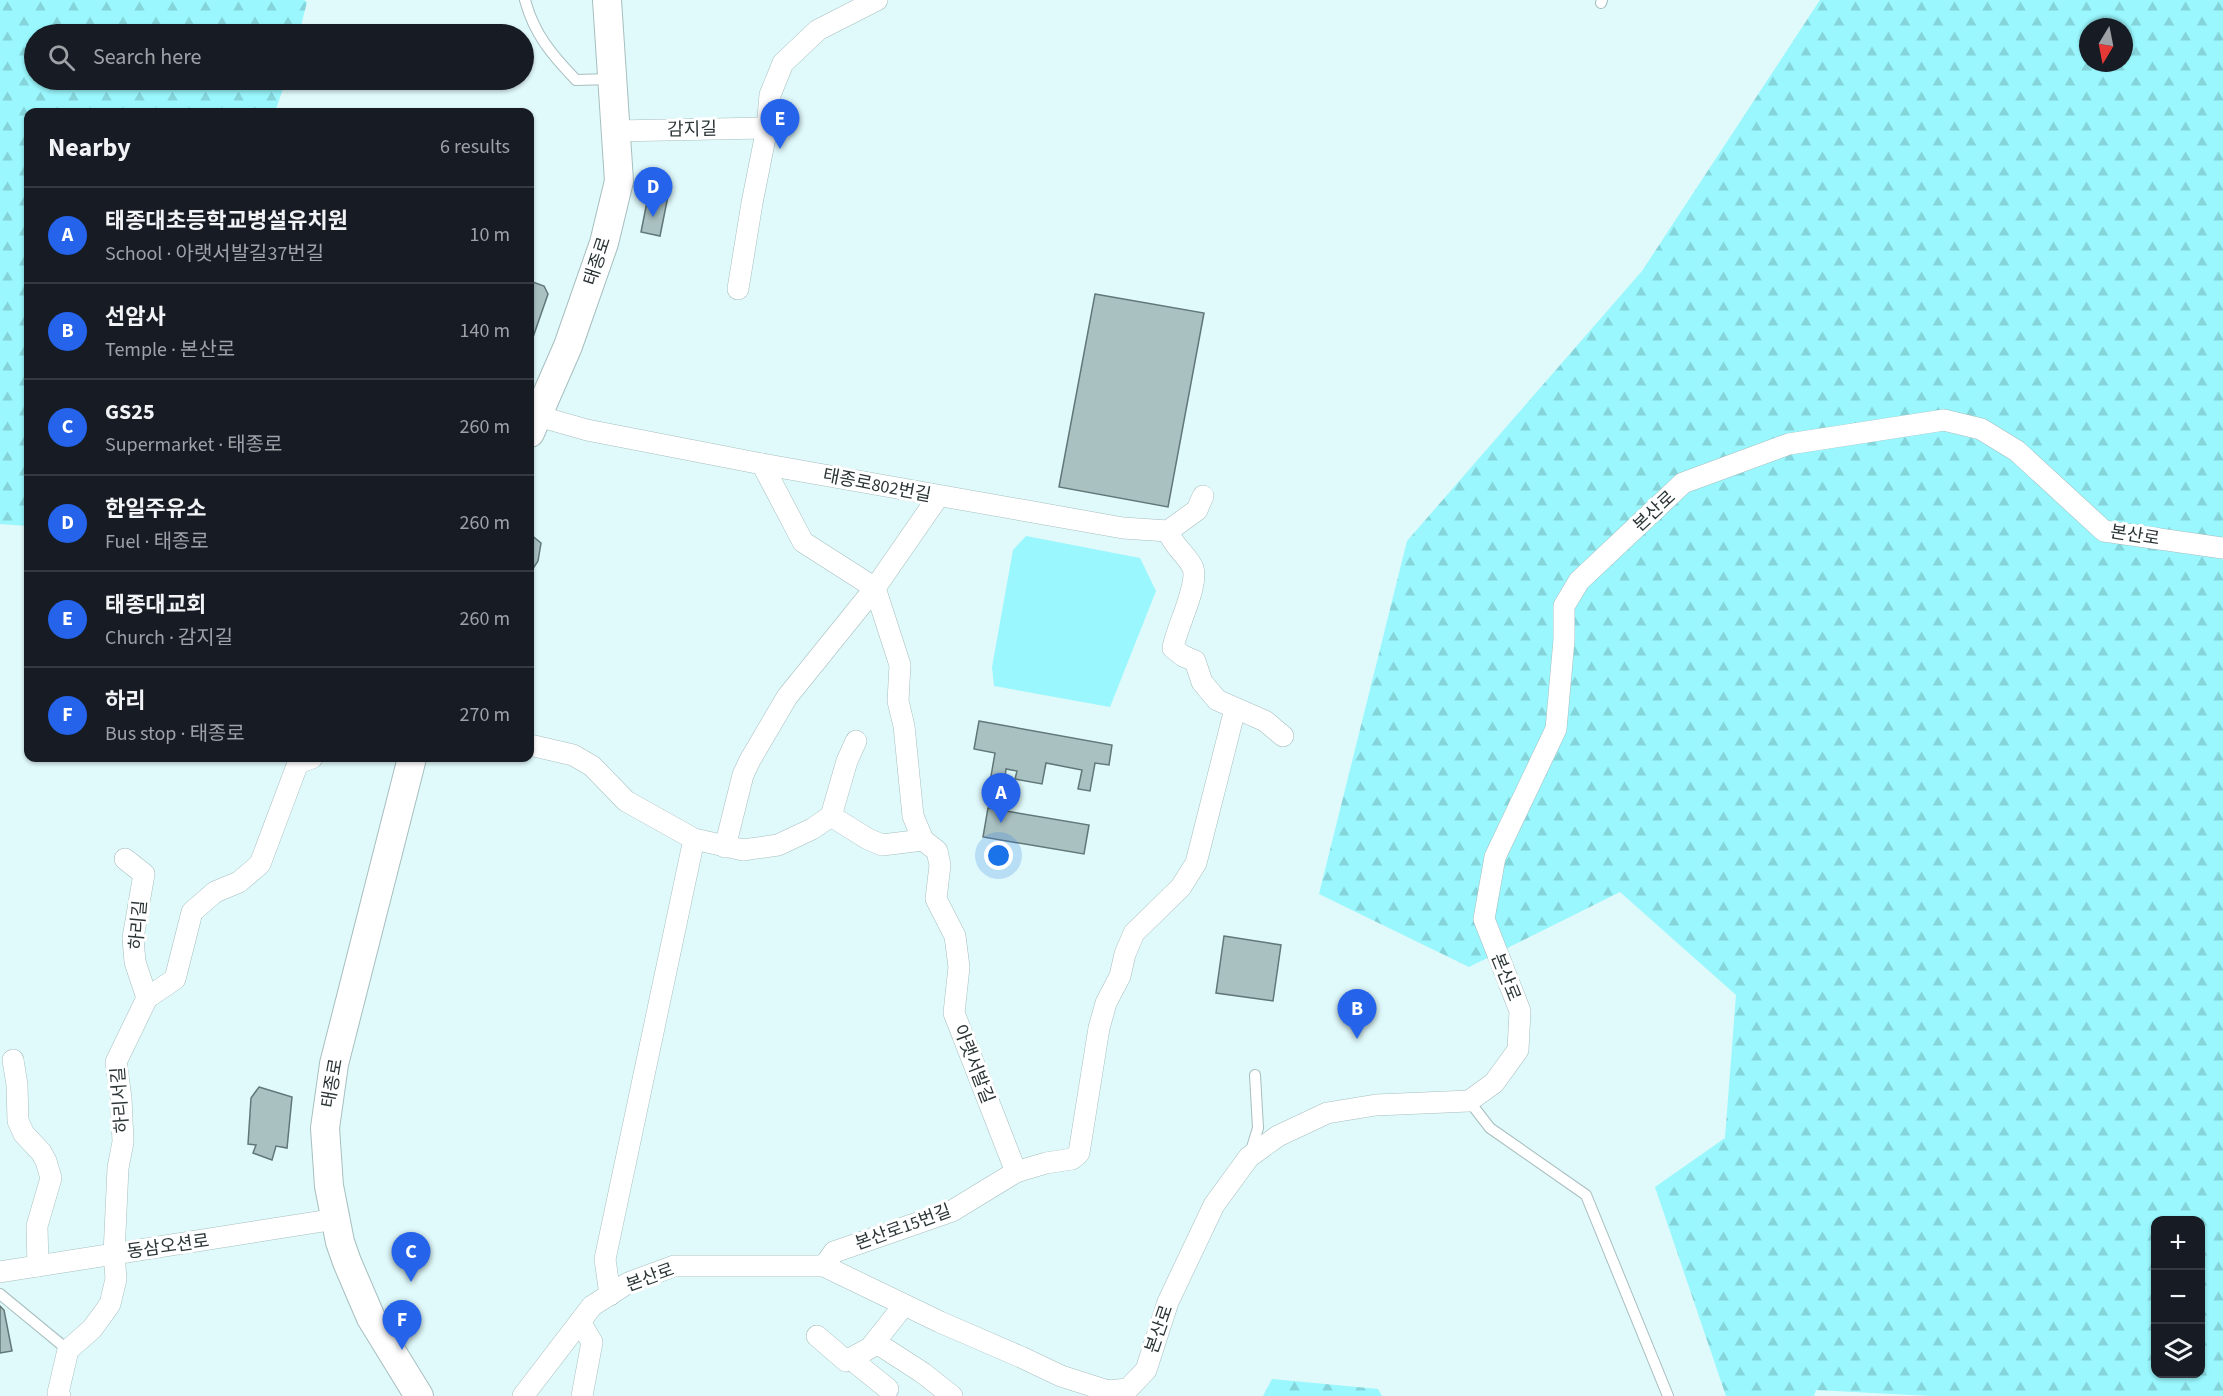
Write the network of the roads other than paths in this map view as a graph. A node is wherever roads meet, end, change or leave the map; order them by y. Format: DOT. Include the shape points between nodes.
graph roads {
  1 [pos="525,0"];
  2 [pos="607,0"];
  3 [pos="877,0"];
  4 [pos="532,24"];
  5 [pos="534,26"];
  6 [pos="613,79"];
  7 [pos="767,128"];
  8 [pos="616,131"];
  9 [pos="738,289"];
  10 [pos="534,425"];
  11 [pos="762,464"];
  12 [pos="1203,496"];
  13 [pos="938,497"];
  14 [pos="1168,531"];
  15 [pos="2223,548"];
  16 [pos="875,588"];
  17 [pos="1235,709"];
  18 [pos="1283,736"];
  19 [pos="856,741"];
  20 [pos="534,746"];
  21 [pos="301,762"];
  22 [pos="411,762"];
  23 [pos="831,816"];
  24 [pos="694,840"];
  25 [pos="930,846"];
  26 [pos="725,847"];
  27 [pos="125,859"];
  28 [pos="147,998"];
  29 [pos="13,1060"];
  30 [pos="1255,1075"];
  31 [pos="1469,1101"];
  32 [pos="1249,1157"];
  33 [pos="1016,1172"];
  34 [pos="336,1219"];
  35 [pos="114,1254"];
  36 [pos="38,1266"];
  37 [pos="824,1266"];
  38 [pos="0,1272"];
  39 [pos="0,1294"];
  40 [pos="610,1295"];
  41 [pos="904,1305"];
  42 [pos="580,1322"];
  43 [pos="817,1336"];
  44 [pos="875,1342"];
  45 [pos="68,1350"];
  46 [pos="851,1359"];
  47 [pos="1073,1388"];
  48 [pos="888,1389"];
  49 [pos="59,1394"];
  50 [pos="419,1396"];
  51 [pos="523,1396"];
  52 [pos="582,1396"];
  53 [pos="952,1396"];
  54 [pos="1668,1396"];
  1 -- 4 [label="lane"];
  2 -- 6 [label="main road, 태종로"];
  3 -- 7 [label="street" via="818,30 783,63 770,95"];
  5 -- 6 [label="lane" via="550,52 576,80"];
  6 -- 8 [label="main road, 태종로"];
  7 -- 8 [label="street, 감지길"];
  7 -- 9 [label="street"];
  8 -- 10 [label="main road, 태종로" via="619,181 604,243 568,346"];
  10 -- 11 [label="street, 태종로802번길" via="587,430"];
  11 -- 13 [label="street, 태종로802번길"];
  11 -- 16 [label="street" via="803,542"];
  12 -- 14 [label="street" via="1197,510"];
  13 -- 14 [label="street, 태종로802번길" via="1122,528"];
  13 -- 16 [label="street"];
  14 -- 17 [label="street" via="1195,577 1173,648 1196,661 1202,682 1217,700"];
  15 -- 31 [label="street, 본산로" via="2104,531 2017,451 1981,429 1944,420 1789,444 1683,483 1579,581 1564,606 1556,729 1495,857 1484,919 1520,1011 1518,1050 1494,1083"];
  16 -- 25 [label="street, 아랫서발길" via="900,665 898,701 913,816"];
  16 -- 26 [label="street" via="788,697 750,760 742,775"];
  17 -- 18 [label="street" via="1265,721"];
  17 -- 33 [label="street, 본산로15번길" via="1196,863 1180,886 1134,933 1106,1003 1079,1153 1072,1159"];
  19 -- 23 [label="street"];
  20 -- 24 [label="street" via="573,754 592,766 626,801"];
  21 -- 28 [label="street" via="260,864 192,912 175,980"];
  22 -- 34 [label="main road, 태종로" via="334,1064 325,1128"];
  23 -- 25 [label="street" via="882,845"];
  23 -- 26 [label="street" via="778,845 743,850"];
  24 -- 26 [label="street"];
  24 -- 40 [label="street" via="605,1259"];
  25 -- 33 [label="street, 아랫서발길" via="940,865 936,899 955,936 959,968 954,1013"];
  27 -- 28 [label="street, 하리길" via="144,874 133,938 135,962"];
  28 -- 35 [label="street, 하리서길" via="116,1062 123,1142"];
  29 -- 36 [label="street" via="18,1121 41,1152 51,1178 37,1227"];
  30 -- 32 [label="lane" via="1258,1128"];
  31 -- 32 [label="street, 본산로" via="1376,1105 1327,1113 1278,1136"];
  31 -- 54 [label="lane" via="1490,1128 1586,1196"];
  32 -- 47 [label="street, 본산로" via="1214,1204 1168,1302 1146,1370 1128,1389"];
  33 -- 37 [label="street, 본산로15번길" via="952,1211 834,1252"];
  34 -- 35 [label="street, 동삼오션로"];
  34 -- 50 [label="main road, 태종로" via="347,1262 371,1318"];
  35 -- 36 [label="street, 동삼오션로"];
  35 -- 45 [label="street, 하리서길" via="116,1279 110,1304 92,1329"];
  36 -- 38 [label="street, 동삼오션로"];
  37 -- 40 [label="street, 본산로" via="674,1266 628,1283"];
  37 -- 41 [label="street, 본산로"];
  39 -- 45 [label="lane"];
  40 -- 42 [label="street, 본산로" via="592,1306"];
  41 -- 44 [label="street"];
  41 -- 47 [label="street, 본산로"];
  42 -- 51 [label="street, 본산로"];
  42 -- 52 [label="street" via="592,1342"];
  43 -- 46 [label="street" via="846,1361"];
  44 -- 46 [label="street"];
  44 -- 53 [label="street"];
  45 -- 49 [label="street"];
  46 -- 48 [label="street"];
}
